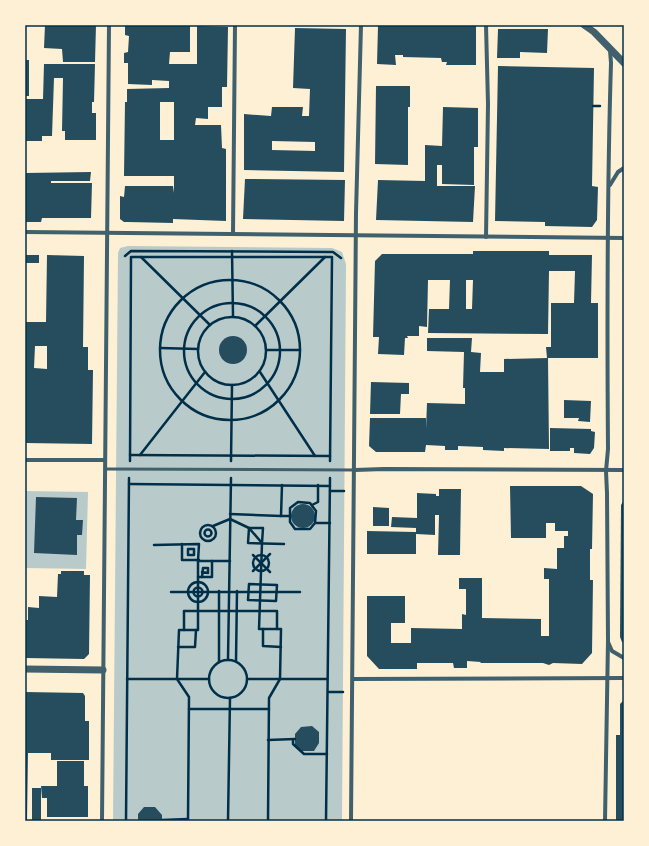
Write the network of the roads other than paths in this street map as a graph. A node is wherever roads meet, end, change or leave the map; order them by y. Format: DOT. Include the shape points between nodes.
graph roads {
  1 [pos="109,25"];
  2 [pos="236,25"];
  3 [pos="361,25"];
  4 [pos="486,25"];
  5 [pos="584,25"];
  6 [pos="610,49"];
  7 [pos="624,63"];
  8 [pos="624,168"];
  9 [pos="610,185"];
  10 [pos="25,232"];
  11 [pos="107,233"];
  12 [pos="233,234"];
  13 [pos="356,236"];
  14 [pos="486,237"];
  15 [pos="607,238"];
  16 [pos="624,238"];
  17 [pos="25,460"];
  18 [pos="105,460"];
  19 [pos="105,469"];
  20 [pos="355,470"];
  21 [pos="624,470"];
  22 [pos="606,471"];
  23 [pos="608,640"];
  24 [pos="624,658"];
  25 [pos="25,670"];
  26 [pos="103,670"];
  27 [pos="606,678"];
  28 [pos="624,678"];
  29 [pos="353,679"];
  30 [pos="102,821"];
  31 [pos="351,821"];
  32 [pos="605,821"];
  1 -- 11 [label="street"];
  2 -- 12 [label="street"];
  3 -- 13 [label="street"];
  4 -- 14 [label="street"];
  5 -- 6 [label="street"];
  6 -- 7 [label="street"];
  6 -- 9 [label="street"];
  8 -- 9 [label="street" via="618,172"];
  9 -- 15 [label="street"];
  10 -- 11 [label="street"];
  11 -- 12 [label="street"];
  11 -- 18 [label="street"];
  12 -- 13 [label="street"];
  13 -- 14 [label="street"];
  13 -- 20 [label="street"];
  14 -- 15 [label="street"];
  15 -- 16 [label="street"];
  15 -- 22 [label="street"];
  17 -- 18 [label="street"];
  18 -- 19 [label="street"];
  19 -- 20 [label="lane"];
  19 -- 26 [label="street"];
  20 -- 22 [label="street"];
  20 -- 29 [label="street"];
  21 -- 22 [label="street"];
  22 -- 23 [label="street"];
  23 -- 24 [label="street" via="612,651"];
  23 -- 27 [label="street"];
  25 -- 26 [label="street"];
  26 -- 30 [label="street"];
  27 -- 28 [label="street"];
  27 -- 29 [label="street"];
  27 -- 32 [label="street"];
  29 -- 31 [label="street"];
}
